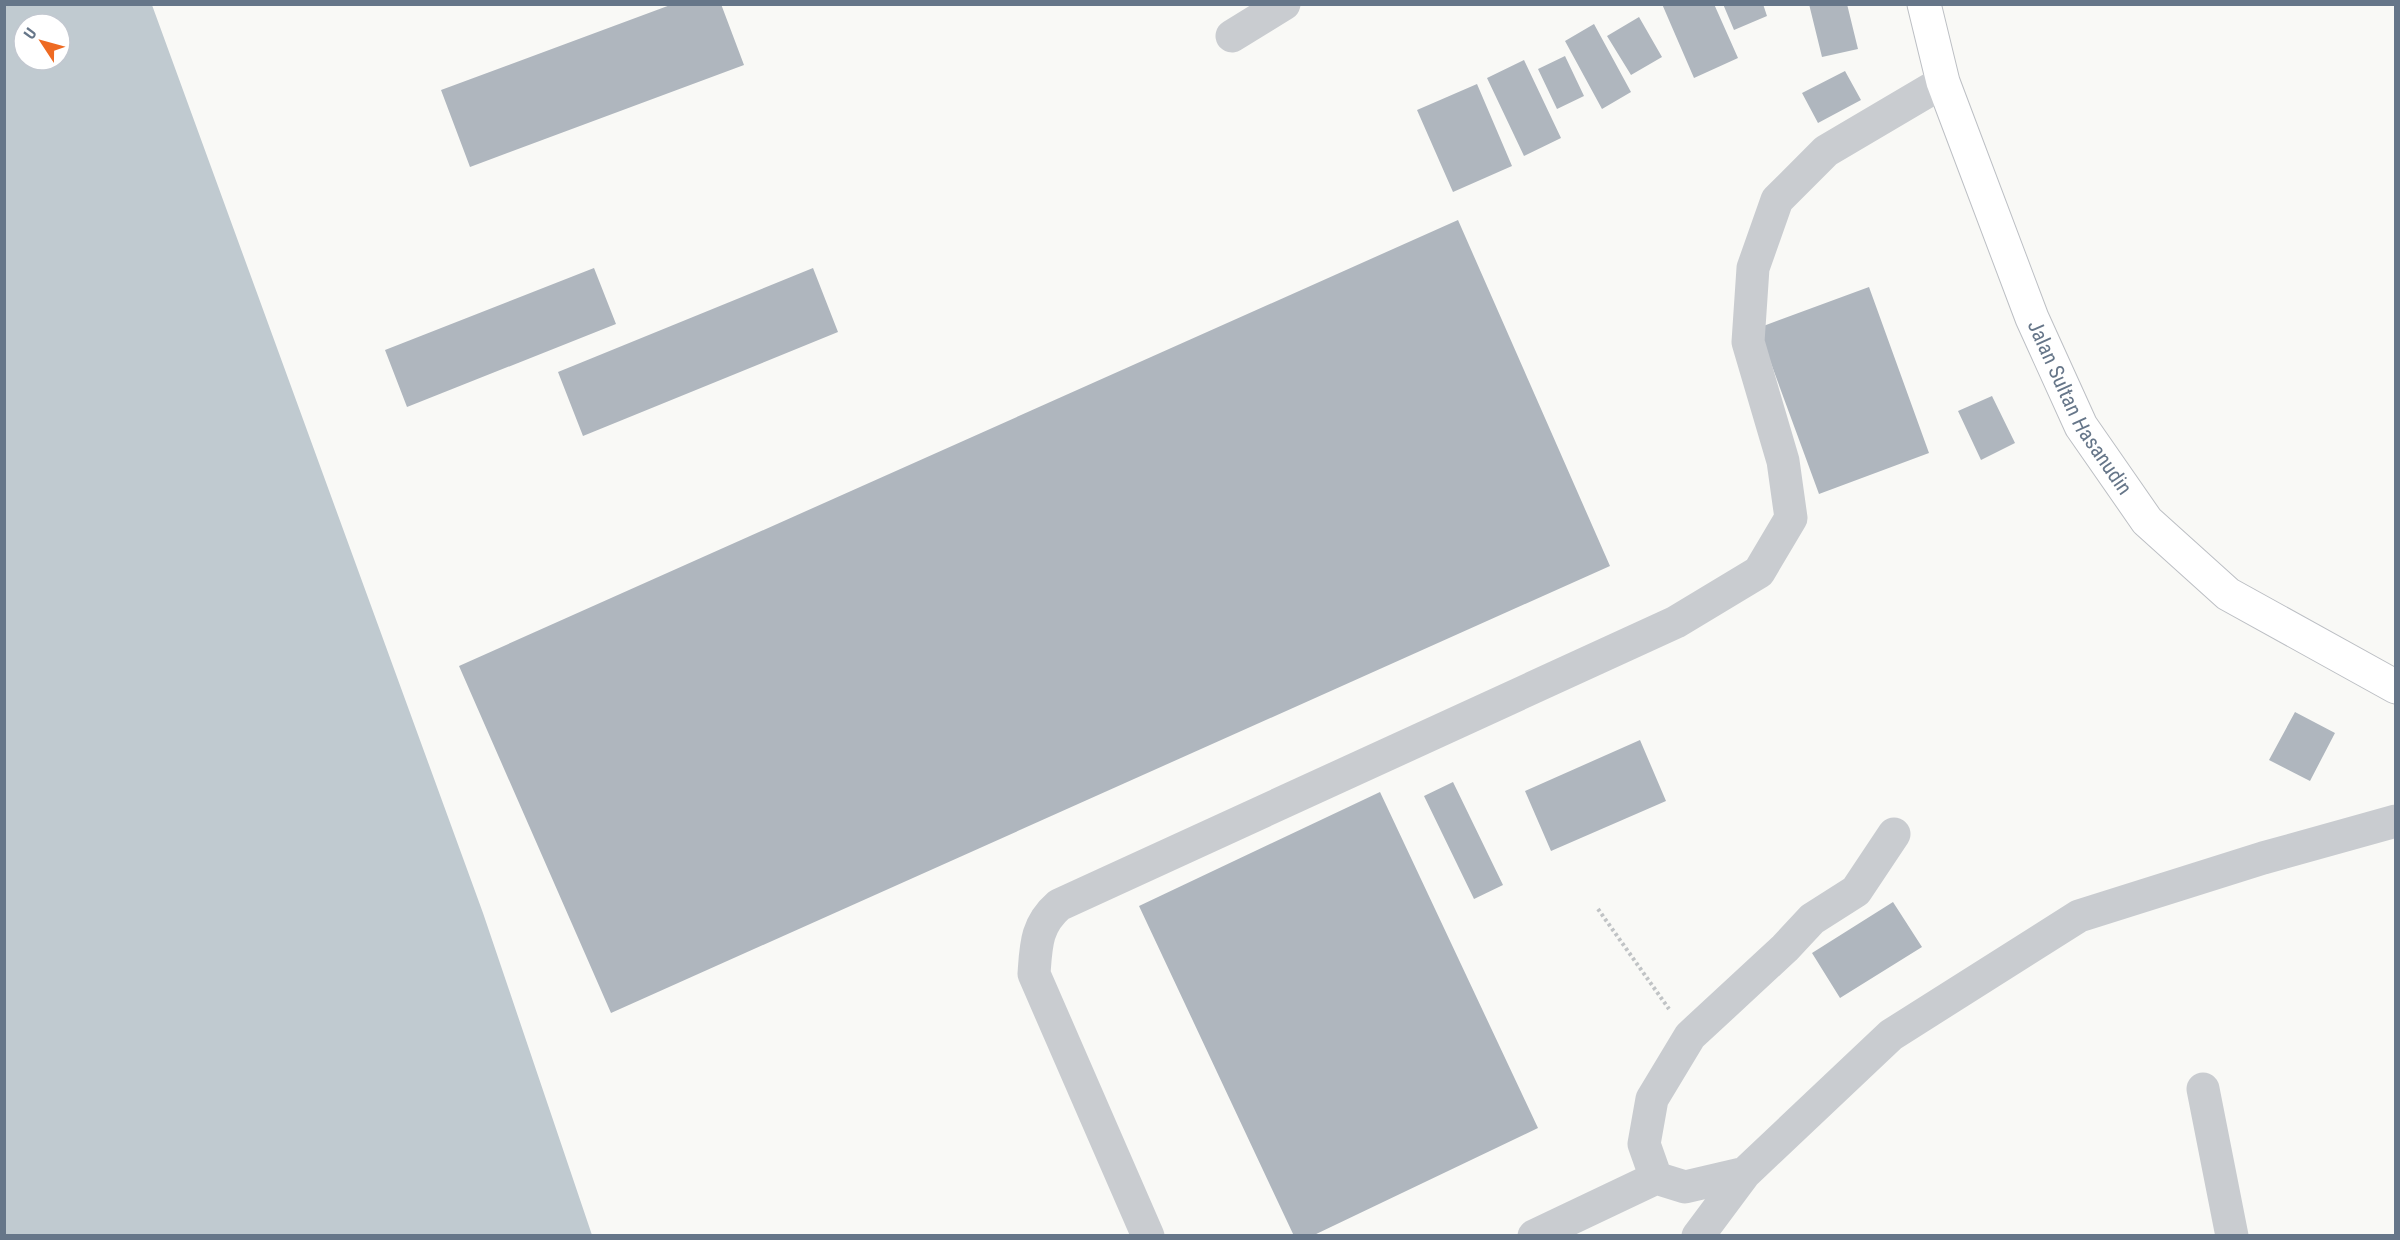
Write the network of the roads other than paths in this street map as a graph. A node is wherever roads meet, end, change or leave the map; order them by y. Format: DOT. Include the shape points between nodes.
graph roads {
  1 [pos="1284,4"];
  2 [pos="1924,4"];
  3 [pos="1232,36"];
  4 [pos="1943,82"];
  5 [pos="2396,687"];
  6 [pos="2396,821"];
  7 [pos="1894,834"];
  8 [pos="2203,1089"];
  9 [pos="1745,1173"];
  10 [pos="1656,1178"];
  11 [pos="1148,1236"];
  12 [pos="1534,1236"];
  13 [pos="1698,1236"];
  14 [pos="2232,1236"];
  1 -- 3 [label="lane"];
  2 -- 4 [label="main road, Jalan Sultan Hasanudin"];
  4 -- 5 [label="main road, Jalan Sultan Hasanudin" via="2032,318 2081,426 2147,521 2228,594"];
  4 -- 11 [label="lane" via="1826,151 1777,200 1753,268 1748,342 1783,461 1791,518 1759,572 1676,622 1059,905 1046,916 1036,943 1034,974"];
  6 -- 9 [label="lane" via="2079,916 1891,1035"];
  7 -- 10 [label="lane" via="1856,891 1812,919 1690,1036 1652,1099 1644,1144"];
  8 -- 14 [label="lane"];
  9 -- 10 [label="lane" via="1685,1187"];
  9 -- 13 [label="lane"];
  10 -- 12 [label="lane"];
}
